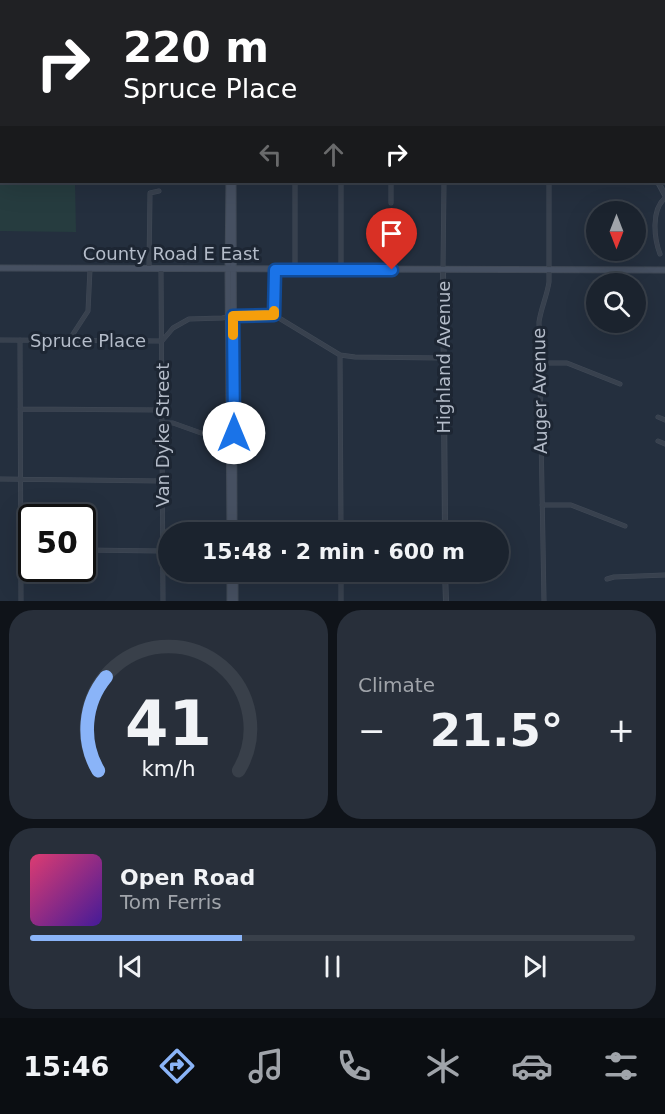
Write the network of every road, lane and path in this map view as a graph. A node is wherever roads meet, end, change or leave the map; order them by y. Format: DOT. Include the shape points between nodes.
graph roads {
  1 [pos="231,183"];
  2 [pos="295,183"];
  3 [pos="341,183"];
  4 [pos="391,183"];
  5 [pos="444,183"];
  6 [pos="549,183"];
  7 [pos="658,183"];
  8 [pos="159,191"];
  9 [pos="665,197"];
  10 [pos="391,203"];
  11 [pos="660,254"];
  12 [pos="0,268"];
  13 [pos="90,269"];
  14 [pos="149,269"];
  15 [pos="161,270"];
  16 [pos="231,270"];
  17 [pos="275,270"];
  18 [pos="295,270"];
  19 [pos="341,270"];
  20 [pos="444,270"];
  21 [pos="549,270"];
  22 [pos="665,270"];
  23 [pos="274,315"];
  24 [pos="231,316"];
  25 [pos="0,340"];
  26 [pos="20,340"];
  27 [pos="73,341"];
  28 [pos="162,342"];
  29 [pos="340,355"];
  30 [pos="444,358"];
  31 [pos="539,363"];
  32 [pos="620,384"];
  33 [pos="20,409"];
  34 [pos="163,410"];
  35 [pos="658,417"];
  36 [pos="665,420"];
  37 [pos="163,423"];
  38 [pos="232,433"];
  39 [pos="658,441"];
  40 [pos="665,444"];
  41 [pos="0,479"];
  42 [pos="20,480"];
  43 [pos="163,481"];
  44 [pos="20,504"];
  45 [pos="542,505"];
  46 [pos="164,522"];
  47 [pos="232,522"];
  48 [pos="341,522"];
  49 [pos="445,522"];
  50 [pos="625,526"];
  51 [pos="96,550"];
  52 [pos="158,551"];
  53 [pos="665,575"];
  54 [pos="607,579"];
  55 [pos="21,582"];
  56 [pos="164,582"];
  57 [pos="232,582"];
  58 [pos="341,582"];
  59 [pos="446,582"];
  60 [pos="21,601"];
  61 [pos="164,601"];
  62 [pos="233,601"];
  63 [pos="341,601"];
  64 [pos="446,601"];
  65 [pos="544,601"];
  1 -- 16 [label="main road"];
  2 -- 18 [label="street"];
  3 -- 19 [label="street"];
  4 -- 10 [label="street"];
  5 -- 20 [label="street, Highland Avenue"];
  6 -- 21 [label="street, Auger Avenue"];
  7 -- 9 [label="street"];
  8 -- 14 [label="street" via="150,192"];
  9 -- 11 [label="street" via="656,211 656,245"];
  12 -- 13 [label="main road, County Road E East"];
  13 -- 14 [label="main road, County Road E East"];
  13 -- 27 [label="street" via="87,311"];
  14 -- 15 [label="main road, County Road E East"];
  15 -- 16 [label="main road, County Road E East"];
  15 -- 28 [label="street, Van Dyke Street"];
  16 -- 17 [label="main road, County Road E East"];
  16 -- 24 [label="main road"];
  17 -- 18 [label="main road, County Road E East"];
  17 -- 23 [label="street"];
  18 -- 19 [label="main road, County Road E East"];
  19 -- 20 [label="main road, County Road E East"];
  20 -- 21 [label="main road, County Road E East"];
  20 -- 30 [label="street, Highland Avenue"];
  21 -- 22 [label="main road, County Road E East"];
  21 -- 31 [label="street, Auger Avenue" via="548,292 539,322"];
  23 -- 24 [label="street, Spruce Place"];
  23 -- 29 [label="street"];
  24 -- 28 [label="street, Spruce Place" via="189,319 173,328"];
  24 -- 38 [label="main road"];
  25 -- 26 [label="street, Spruce Place"];
  26 -- 27 [label="street, Spruce Place"];
  26 -- 33 [label="street"];
  27 -- 28 [label="street, Spruce Place"];
  28 -- 34 [label="street, Van Dyke Street"];
  29 -- 30 [label="street"];
  29 -- 48 [label="street"];
  30 -- 49 [label="street, Highland Avenue"];
  31 -- 32 [label="street" via="567,363"];
  31 -- 45 [label="street, Auger Avenue"];
  33 -- 34 [label="street"];
  33 -- 42 [label="street"];
  34 -- 37 [label="street, Van Dyke Street"];
  35 -- 36 [label="street"];
  37 -- 38 [label="street" via="201,433"];
  37 -- 43 [label="street, Van Dyke Street"];
  38 -- 47 [label="main road"];
  39 -- 40 [label="street"];
  41 -- 42 [label="street"];
  42 -- 43 [label="street"];
  42 -- 44 [label="street"];
  43 -- 46 [label="street, Van Dyke Street"];
  45 -- 50 [label="street" via="571,505"];
  45 -- 65 [label="street, Auger Avenue"];
  51 -- 52 [label="street"];
  53 -- 54 [label="street"];
  55 -- 60 [label="street"];
  56 -- 61 [label="street, Van Dyke Street"];
  57 -- 62 [label="main road"];
  58 -- 63 [label="street"];
  59 -- 64 [label="street"];
}
